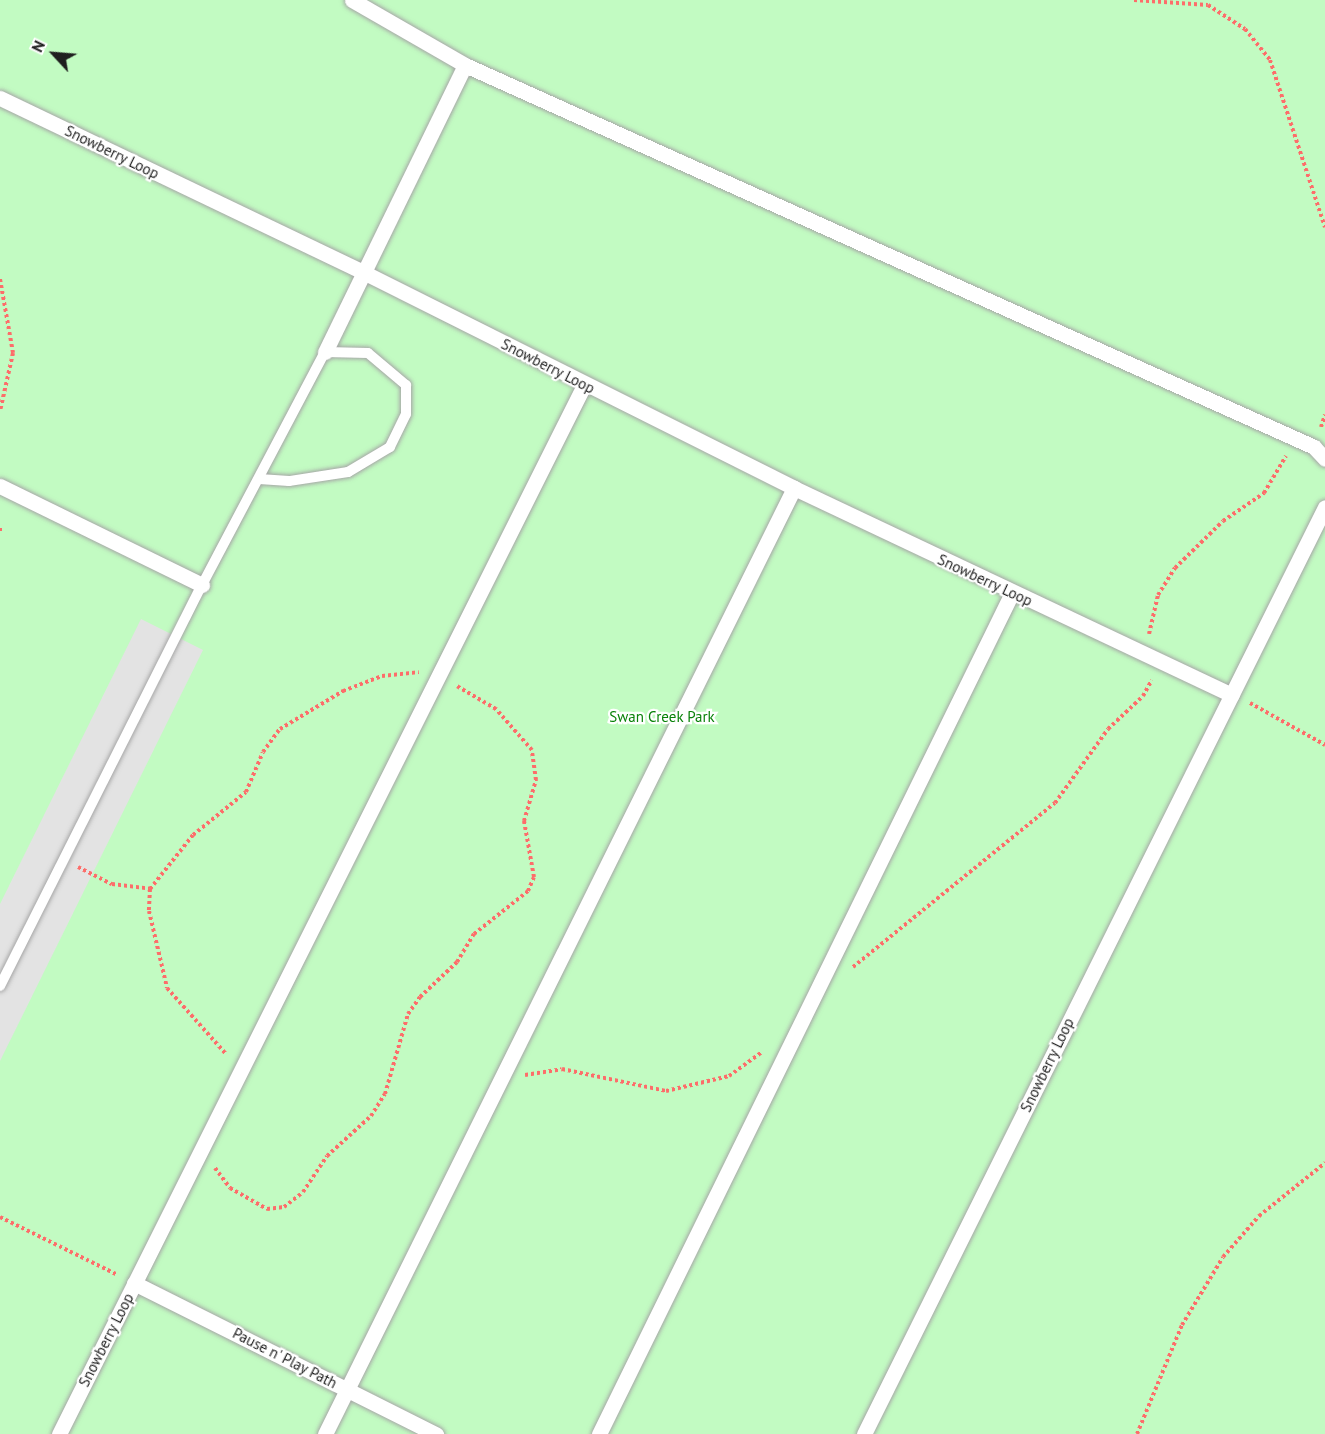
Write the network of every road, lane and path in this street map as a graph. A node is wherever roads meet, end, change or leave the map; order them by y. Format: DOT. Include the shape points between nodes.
graph roads {
  1 [pos="352,0"];
  2 [pos="1134,0"];
  3 [pos="465,65"];
  4 [pos="0,98"];
  5 [pos="1325,227"];
  6 [pos="365,273"];
  7 [pos="0,279"];
  8 [pos="325,352"];
  9 [pos="584,385"];
  10 [pos="0,411"];
  11 [pos="1295,439"];
  12 [pos="1325,459"];
  13 [pos="259,479"];
  14 [pos="0,486"];
  15 [pos="795,488"];
  16 [pos="1325,507"];
  17 [pos="202,585"];
  18 [pos="1012,593"];
  19 [pos="1150,657"];
  20 [pos="1231,695"];
  21 [pos="1325,745"];
  22 [pos="849,971"];
  23 [pos="0,987"];
  24 [pos="768,1047"];
  25 [pos="501,1079"];
  26 [pos="1325,1163"];
  27 [pos="0,1217"];
  28 [pos="135,1283"];
  29 [pos="347,1389"];
  30 [pos="59,1434"];
  31 [pos="325,1434"];
  32 [pos="436,1434"];
  33 [pos="599,1434"];
  34 [pos="864,1434"];
  35 [pos="1137,1434"];
  1 -- 3 [label="street"];
  2 -- 5 [label="path" via="1208,4 1251,37 1270,60 1284,94"];
  3 -- 6 [label="street"];
  3 -- 11 [label="street"];
  4 -- 6 [label="street, Snowberry Loop"];
  6 -- 8 [label="street"];
  6 -- 9 [label="street, Snowberry Loop"];
  7 -- 10 [label="path" via="13,353"];
  8 -- 13 [label="lane"];
  8 -- 13 [label="lane" via="368,353 406,385 406,414 390,447 348,472 289,481"];
  9 -- 15 [label="street, Snowberry Loop"];
  9 -- 28 [label="street"];
  11 -- 12 [label="street"];
  11 -- 19 [label="path" via="1264,493 1223,521 1175,568 1148,623"];
  13 -- 17 [label="lane"];
  14 -- 17 [label="street"];
  15 -- 18 [label="street, Snowberry Loop"];
  15 -- 25 [label="street"];
  16 -- 20 [label="street"];
  17 -- 23 [label="lane"];
  18 -- 19 [label="street, Snowberry Loop"];
  18 -- 33 [label="street"];
  19 -- 20 [label="street, Snowberry Loop"];
  19 -- 22 [label="path" via="1152,682 1143,696 1108,729 1055,803"];
  20 -- 21 [label="path"];
  20 -- 34 [label="street, Snowberry Loop"];
  24 -- 25 [label="path" via="729,1076 666,1091 562,1069"];
  25 -- 29 [label="street"];
  26 -- 35 [label="path" via="1259,1216 1223,1257 1177,1334"];
  27 -- 28 [label="path, Snowberry Loop"];
  28 -- 29 [label="street, Pause n' Play Path"];
  28 -- 30 [label="street, Snowberry Loop"];
  29 -- 31 [label="street"];
  29 -- 32 [label="street, Pause n' Play Path"];
}
